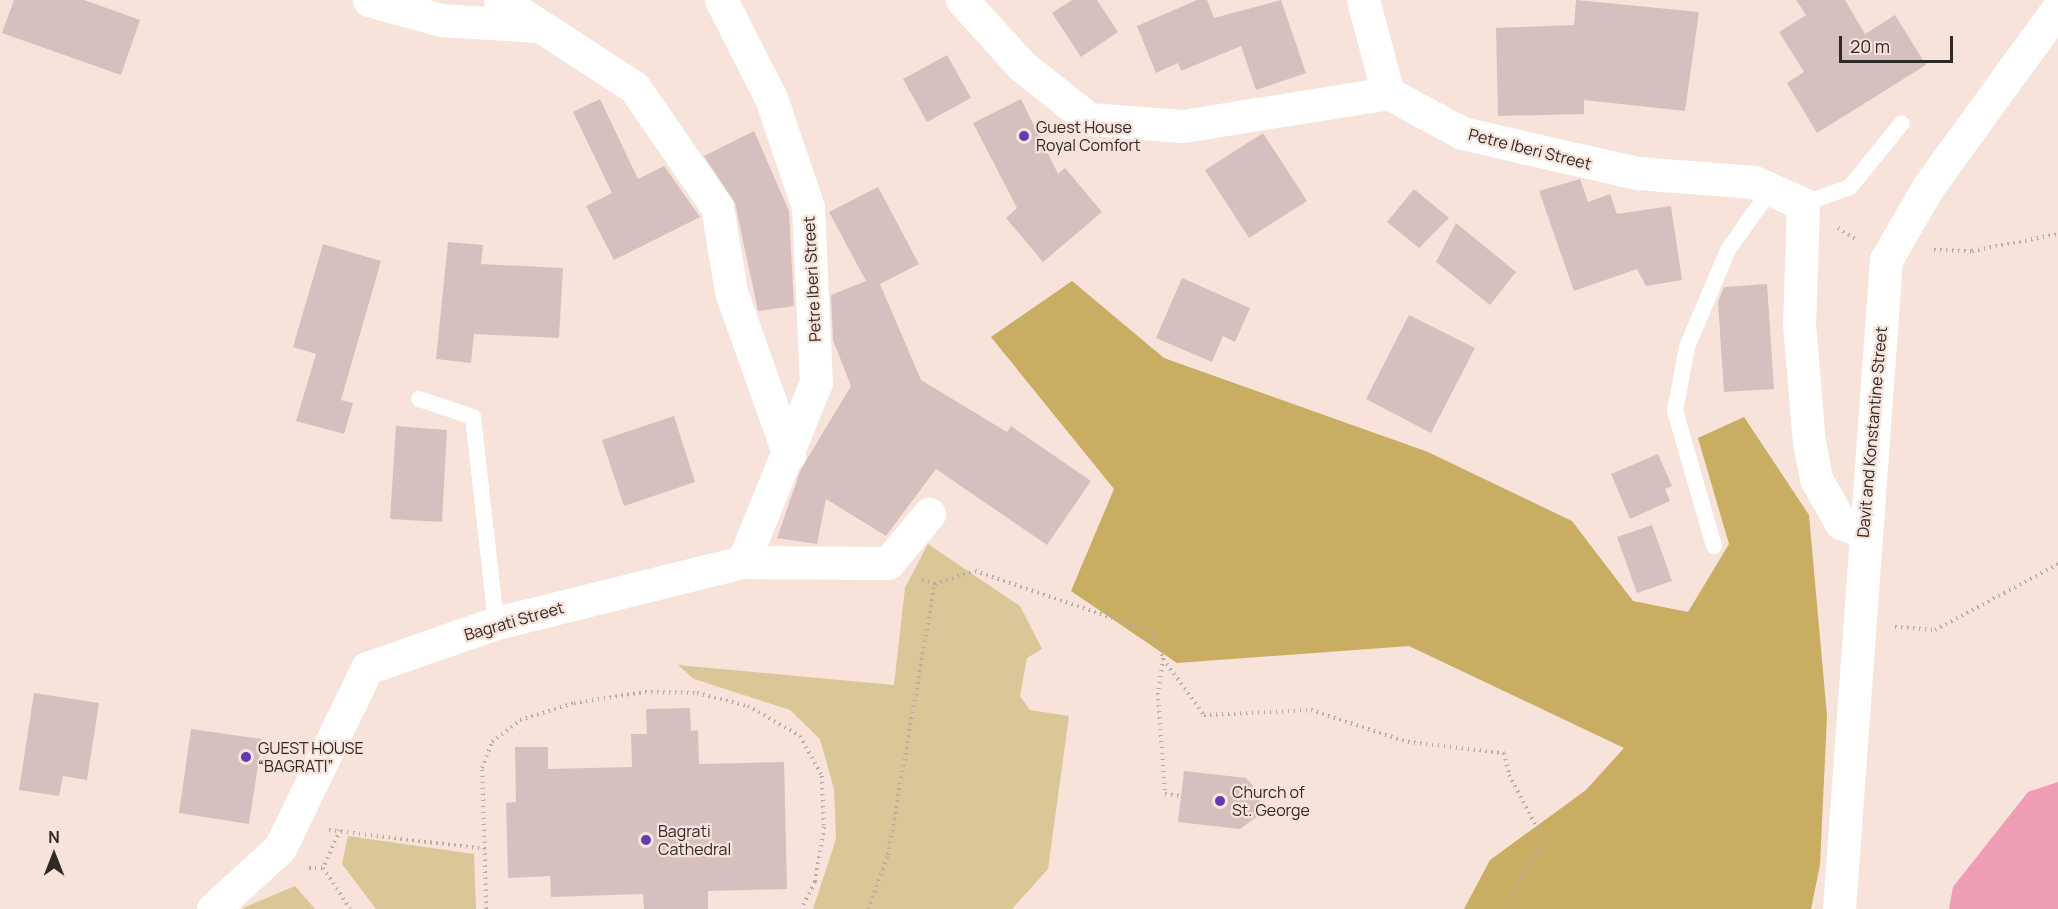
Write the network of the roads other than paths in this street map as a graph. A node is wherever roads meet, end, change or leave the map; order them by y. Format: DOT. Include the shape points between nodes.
graph roads {
  1 [pos="369,0"];
  2 [pos="500,0"];
  3 [pos="721,0"];
  4 [pos="962,0"];
  5 [pos="1363,0"];
  6 [pos="2058,8"];
  7 [pos="536,26"];
  8 [pos="1388,93"];
  9 [pos="1902,123"];
  10 [pos="1771,189"];
  11 [pos="1803,204"];
  12 [pos="419,399"];
  13 [pos="789,455"];
  14 [pos="929,514"];
  15 [pos="1863,532"];
  16 [pos="1714,546"];
  17 [pos="743,562"];
  18 [pos="496,623"];
  19 [pos="213,909"];
  20 [pos="1839,909"];
  1 -- 7 [label="street" via="441,20"];
  2 -- 7 [label="street"];
  3 -- 13 [label="street, Petre Iberi Street" via="771,98 808,207 816,382"];
  4 -- 8 [label="street" via="1022,66 1089,119 1183,126"];
  5 -- 8 [label="street"];
  6 -- 15 [label="street, Davit and Konstantine Street" via="1928,187 1886,260"];
  7 -- 13 [label="street" via="634,87 717,207 731,292"];
  8 -- 10 [label="street, Petre Iberi Street" via="1462,133 1560,159 1637,173 1754,182"];
  9 -- 11 [label="lane" via="1850,187"];
  10 -- 11 [label="street, Petre Iberi Street"];
  10 -- 16 [label="lane" via="1728,250 1688,347 1675,411"];
  11 -- 15 [label="street" via="1799,324 1809,442 1816,479 1841,523"];
  12 -- 18 [label="lane" via="473,417"];
  13 -- 17 [label="street, Petre Iberi Street"];
  14 -- 17 [label="street, Bagrati Street" via="888,563"];
  15 -- 20 [label="street, Davit and Konstantine Street" via="1861,625"];
  17 -- 18 [label="street, Bagrati Street"];
  18 -- 19 [label="street, Bagrati Street" via="366,668 280,848"];
}
